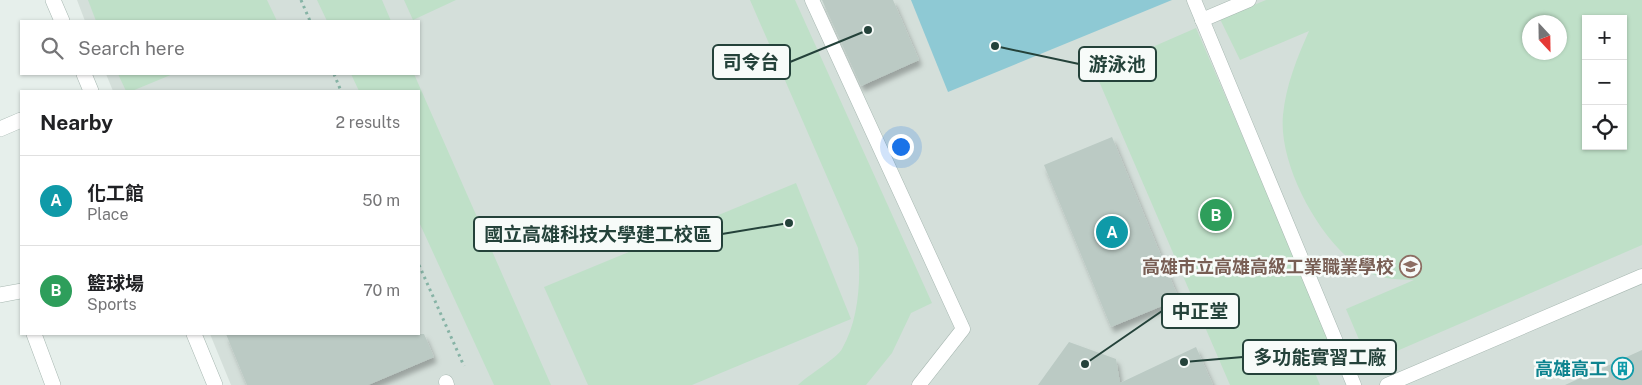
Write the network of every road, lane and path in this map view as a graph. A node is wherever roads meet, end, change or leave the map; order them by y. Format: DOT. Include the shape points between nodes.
graph roads {
  1 [pos="52,0"];
  2 [pos="301,0"];
  3 [pos="812,0"];
  4 [pos="1194,0"];
  5 [pos="1249,0"];
  6 [pos="62,20"];
  7 [pos="310,20"];
  8 [pos="1202,20"];
  9 [pos="84,75"];
  10 [pos="334,75"];
  11 [pos="91,90"];
  12 [pos="342,90"];
  13 [pos="20,120"];
  14 [pos="0,129"];
  15 [pos="420,267"];
  16 [pos="1642,276"];
  17 [pos="20,295"];
  18 [pos="0,296"];
  19 [pos="34,335"];
  20 [pos="194,335"];
  21 [pos="465,368"];
  22 [pos="53,385"];
  23 [pos="215,385"];
  24 [pos="919,385"];
  25 [pos="1354,385"];
  26 [pos="1387,385"];
  1 -- 6 [label="street"];
  2 -- 7 [label="path"];
  3 -- 24 [label="lane" via="962,329"];
  4 -- 8 [label="lane"];
  5 -- 8 [label="lane"];
  8 -- 25 [label="lane"];
  9 -- 11 [label="street"];
  10 -- 12 [label="path"];
  13 -- 14 [label="street"];
  15 -- 21 [label="path"];
  16 -- 26 [label="lane"];
  17 -- 18 [label="street"];
  19 -- 22 [label="street"];
  20 -- 23 [label="street"];
}
